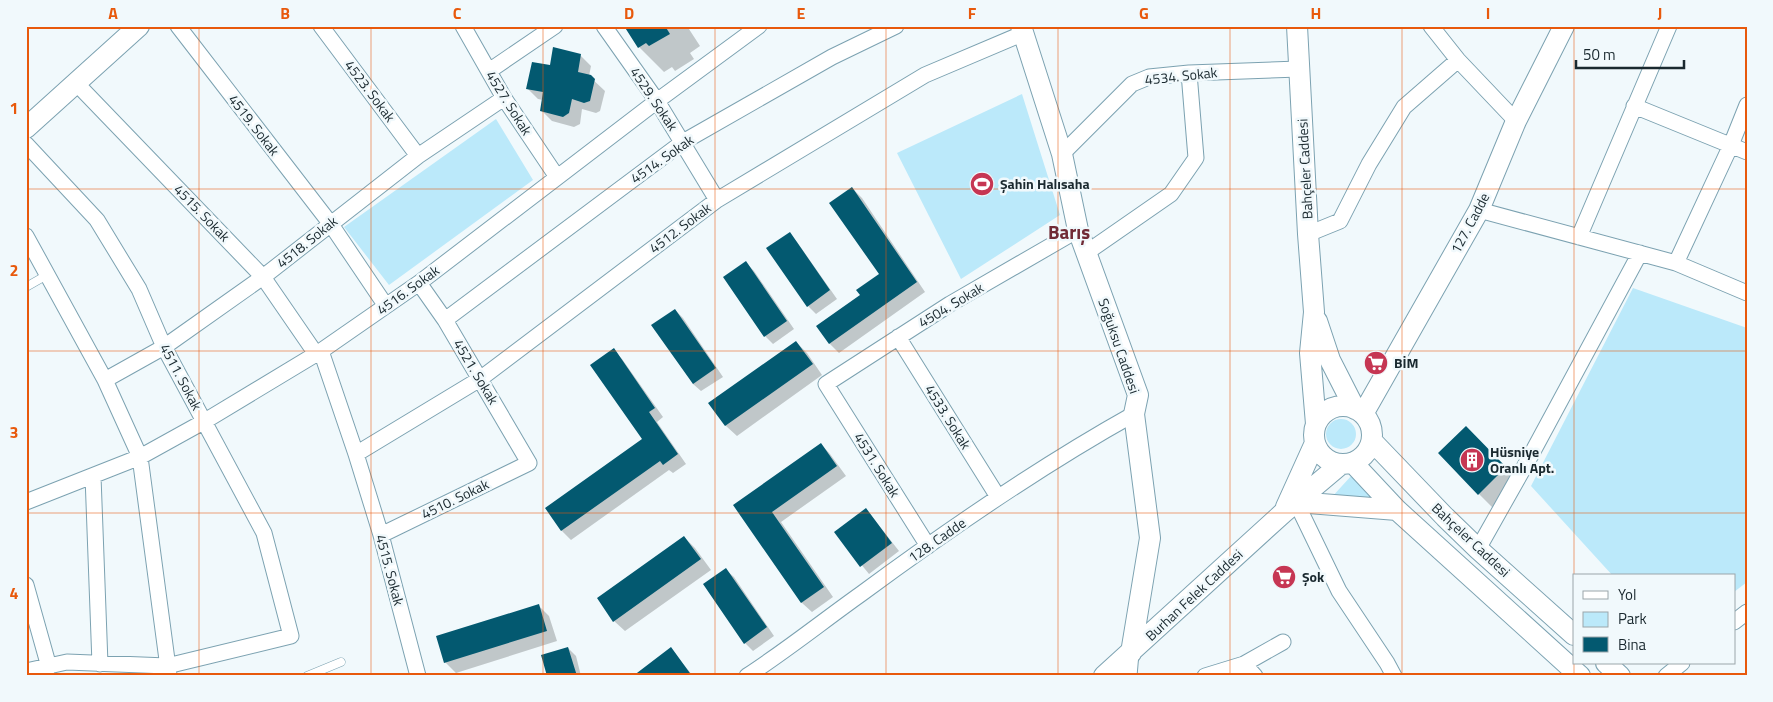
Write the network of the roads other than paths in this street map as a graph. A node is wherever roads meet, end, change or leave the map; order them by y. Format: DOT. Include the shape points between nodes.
graph roads {
  1 [pos="139,26"];
  2 [pos="178,26"];
  3 [pos="321,26"];
  4 [pos="463,26"];
  5 [pos="555,26"];
  6 [pos="604,26"];
  7 [pos="759,26"];
  8 [pos="896,26"];
  9 [pos="1297,26"];
  10 [pos="1431,26"];
  11 [pos="1564,26"];
  12 [pos="1669,26"];
  13 [pos="1023,30"];
  14 [pos="1458,60"];
  15 [pos="1299,69"];
  16 [pos="489,71"];
  17 [pos="1189,73"];
  18 [pos="76,83"];
  19 [pos="504,98"];
  20 [pos="657,101"];
  21 [pos="1634,106"];
  22 [pos="1747,106"];
  23 [pos="1516,121"];
  24 [pos="26,128"];
  25 [pos="683,142"];
  26 [pos="26,144"];
  27 [pos="1730,145"];
  28 [pos="1747,152"];
  29 [pos="1062,154"];
  30 [pos="418,156"];
  31 [pos="558,177"];
  32 [pos="717,200"];
  33 [pos="1479,210"];
  34 [pos="330,223"];
  35 [pos="1078,230"];
  36 [pos="1308,234"];
  37 [pos="26,236"];
  38 [pos="1579,237"];
  39 [pos="1086,253"];
  40 [pos="1640,254"];
  41 [pos="1676,263"];
  42 [pos="47,275"];
  43 [pos="263,277"];
  44 [pos="419,283"];
  45 [pos="26,287"];
  46 [pos="1747,293"];
  47 [pos="386,306"];
  48 [pos="1314,312"];
  49 [pos="445,320"];
  50 [pos="898,337"];
  51 [pos="164,347"];
  52 [pos="318,352"];
  53 [pos="105,380"];
  54 [pos="480,380"];
  55 [pos="826,384"];
  56 [pos="1359,411"];
  57 [pos="1134,414"];
  58 [pos="205,421"];
  59 [pos="1316,433"];
  60 [pos="1372,441"];
  61 [pos="356,454"];
  62 [pos="140,457"];
  63 [pos="530,463"];
  64 [pos="1347,463"];
  65 [pos="94,476"];
  66 [pos="998,497"];
  67 [pos="27,500"];
  68 [pos="1290,508"];
  69 [pos="1397,510"];
  70 [pos="381,535"];
  71 [pos="928,546"];
  72 [pos="1478,549"];
  73 [pos="26,585"];
  74 [pos="1747,612"];
  75 [pos="1736,620"];
  76 [pos="1573,634"];
  77 [pos="1283,642"];
  78 [pos="1132,653"];
  79 [pos="341,662"];
  80 [pos="100,664"];
  81 [pos="1244,664"];
  82 [pos="1607,664"];
  83 [pos="1681,664"];
  84 [pos="49,666"];
  85 [pos="26,671"];
  86 [pos="168,671"];
  87 [pos="307,676"];
  88 [pos="418,676"];
  89 [pos="747,676"];
  90 [pos="1104,676"];
  91 [pos="1129,676"];
  92 [pos="1205,676"];
  93 [pos="1255,676"];
  94 [pos="1394,676"];
  95 [pos="1580,676"];
  96 [pos="1620,676"];
  97 [pos="1666,676"];
  1 -- 18 [label="street"];
  2 -- 34 [label="street, 4519. Sokak"];
  3 -- 30 [label="street, 4523. Sokak"];
  4 -- 16 [label="street, 4527. Sokak"];
  5 -- 16 [label="street"];
  6 -- 20 [label="street, 4529. Sokak"];
  7 -- 20 [label="street, 4516. Sokak"];
  8 -- 25 [label="street, 4514. Sokak" via="832,57"];
  9 -- 15 [label="street, Bahçeler Caddesi"];
  10 -- 14 [label="street"];
  11 -- 23 [label="street, 127. Cadde"];
  12 -- 21 [label="street"];
  13 -- 29 [label="street, Soğuksu Caddesi"];
  13 -- 32 [label="street, 4512. Sokak" via="925,75"];
  14 -- 23 [label="street"];
  14 -- 36 [label="street" via="1404,107 1369,164 1340,221"];
  15 -- 17 [label="street, 4534. Sokak"];
  15 -- 36 [label="street, Bahçeler Caddesi"];
  16 -- 19 [label="street, 4527. Sokak"];
  17 -- 29 [label="street, 4534. Sokak" via="1149,77 1132,84"];
  17 -- 39 [label="street" via="1196,158 1170,194"];
  18 -- 24 [label="street"];
  18 -- 43 [label="street, 4515. Sokak"];
  19 -- 30 [label="street, 4518. Sokak"];
  19 -- 31 [label="street, 4527. Sokak"];
  20 -- 25 [label="street, 4529. Sokak"];
  20 -- 31 [label="street, 4516. Sokak"];
  21 -- 27 [label="street"];
  21 -- 38 [label="street"];
  22 -- 27 [label="street"];
  23 -- 33 [label="street, 127. Cadde"];
  25 -- 32 [label="street, 4529. Sokak"];
  25 -- 49 [label="street, 4514. Sokak"];
  26 -- 51 [label="street, 4511. Sokak" via="97,220 139,289"];
  27 -- 28 [label="street"];
  27 -- 41 [label="street"];
  29 -- 35 [label="street, Soğuksu Caddesi"];
  30 -- 34 [label="street, 4518. Sokak"];
  31 -- 44 [label="street, 4516. Sokak"];
  32 -- 54 [label="street, 4512. Sokak"];
  33 -- 38 [label="street"];
  33 -- 56 [label="street, 127. Cadde"];
  34 -- 43 [label="street, 4518. Sokak"];
  34 -- 47 [label="street, 4519. Sokak"];
  35 -- 39 [label="street, Soğuksu Caddesi"];
  35 -- 50 [label="street, 4504. Sokak"];
  36 -- 48 [label="street, Bahçeler Caddesi"];
  37 -- 42 [label="street"];
  38 -- 40 [label="street"];
  39 -- 57 [label="street, Soğuksu Caddesi" via="1138,395"];
  40 -- 41 [label="street"];
  40 -- 72 [label="street"];
  41 -- 46 [label="street"];
  42 -- 45 [label="lane"];
  42 -- 53 [label="street"];
  43 -- 51 [label="street, 4518. Sokak"];
  43 -- 52 [label="street, 4515. Sokak"];
  44 -- 47 [label="street, 4516. Sokak"];
  44 -- 49 [label="street, 4521. Sokak"];
  47 -- 52 [label="street, 4516. Sokak"];
  48 -- 56 [label="street" via="1330,360"];
  48 -- 59 [label="street" via="1310,353"];
  49 -- 54 [label="street, 4521. Sokak"];
  50 -- 55 [label="street, 4504. Sokak"];
  50 -- 66 [label="street, 4533. Sokak"];
  51 -- 53 [label="street, 4518. Sokak"];
  51 -- 58 [label="street, 4511. Sokak"];
  52 -- 58 [label="street, 4516. Sokak"];
  52 -- 61 [label="street, 4515. Sokak"];
  53 -- 62 [label="street"];
  54 -- 61 [label="street, 4512. Sokak"];
  54 -- 63 [label="street, 4521. Sokak"];
  55 -- 71 [label="street, 4531. Sokak"];
  56 -- 59 [label="street" via="1346,406 1328,410 1321,416"];
  56 -- 60 [label="street" via="1369,422"];
  57 -- 66 [label="street, 128. Cadde"];
  57 -- 78 [label="street, Soğuksu Caddesi" via="1150,538"];
  58 -- 62 [label="street, 4516. Sokak"];
  58 -- 86 [label="street, 4511. Sokak" via="264,533 291,636"];
  59 -- 64 [label="street" via="1319,451 1325,458 1334,463"];
  59 -- 68 [label="street"];
  60 -- 64 [label="street" via="1361,458"];
  60 -- 72 [label="street, Bahçeler Caddesi"];
  61 -- 70 [label="street, 4515. Sokak"];
  62 -- 65 [label="street, 4516. Sokak"];
  62 -- 86 [label="street"];
  63 -- 70 [label="street, 4510. Sokak"];
  64 -- 68 [label="street, Burhan Felek Caddesi"];
  64 -- 69 [label="street, Bahçeler Caddesi"];
  65 -- 67 [label="street, 4516. Sokak"];
  65 -- 80 [label="street"];
  66 -- 71 [label="street, 128. Cadde"];
  68 -- 69 [label="street"];
  68 -- 78 [label="street, Burhan Felek Caddesi"];
  68 -- 94 [label="street"];
  69 -- 95 [label="street, Bahçeler Caddesi"];
  70 -- 88 [label="street, 4515. Sokak"];
  71 -- 89 [label="street, 128. Cadde"];
  72 -- 76 [label="street, Bahçeler Caddesi"];
  73 -- 84 [label="street"];
  74 -- 75 [label="street"];
  77 -- 81 [label="street"];
  78 -- 90 [label="street, Burhan Felek Caddesi"];
  78 -- 91 [label="street, Soğuksu Caddesi"];
  79 -- 87 [label="lane"];
  80 -- 84 [label="street" via="67,662"];
  80 -- 86 [label="street"];
  81 -- 92 [label="street"];
  81 -- 93 [label="street"];
  82 -- 96 [label="street"];
  83 -- 97 [label="street"];
  84 -- 85 [label="street"];
}
